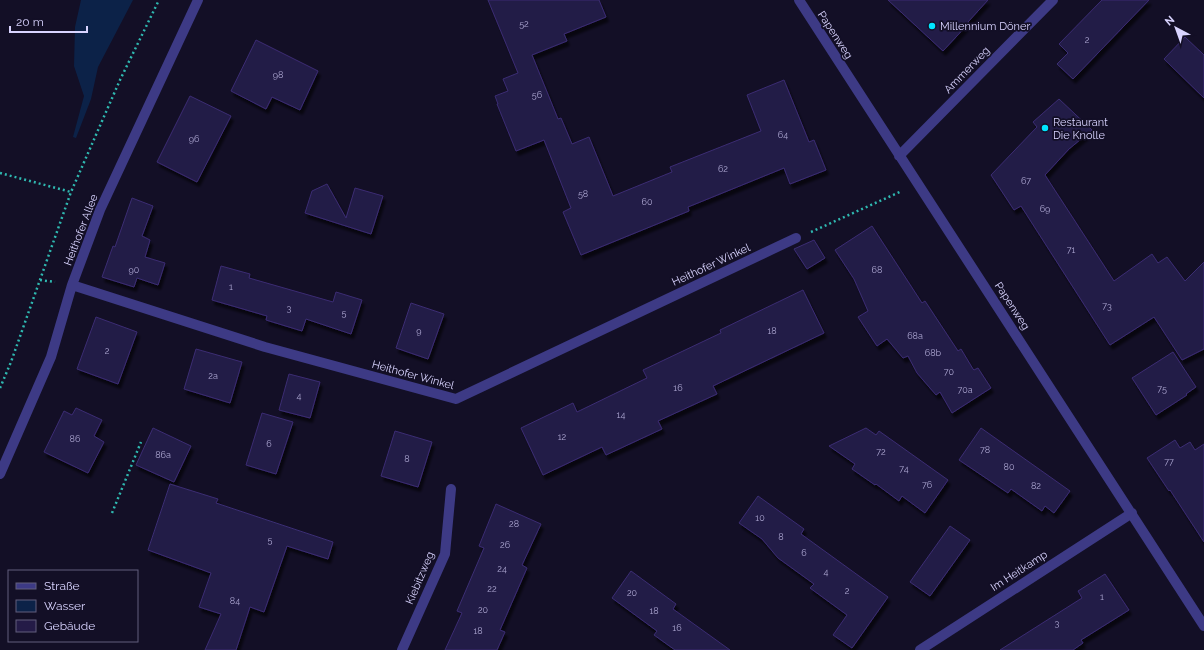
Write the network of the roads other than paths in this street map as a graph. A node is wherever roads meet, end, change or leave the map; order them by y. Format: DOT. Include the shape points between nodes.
graph roads {
  1 [pos="198,0"];
  2 [pos="799,0"];
  3 [pos="1053,0"];
  4 [pos="899,156"];
  5 [pos="796,238"];
  6 [pos="72,285"];
  7 [pos="0,474"];
  8 [pos="451,488"];
  9 [pos="1132,513"];
  10 [pos="1204,626"];
  11 [pos="402,650"];
  12 [pos="920,650"];
  1 -- 6 [label="street, Heithofer Allee" via="100,210"];
  2 -- 4 [label="street, Papenweg"];
  3 -- 4 [label="street, Ammerweg"];
  4 -- 9 [label="street, Papenweg"];
  5 -- 6 [label="street, Heithofer Winkel" via="456,399 265,347"];
  6 -- 7 [label="street, Heithofer Allee" via="51,357"];
  8 -- 11 [label="street, Kiebitzweg" via="445,554"];
  9 -- 10 [label="street, Papenweg"];
  9 -- 12 [label="street, Im Heitkamp"];
}
